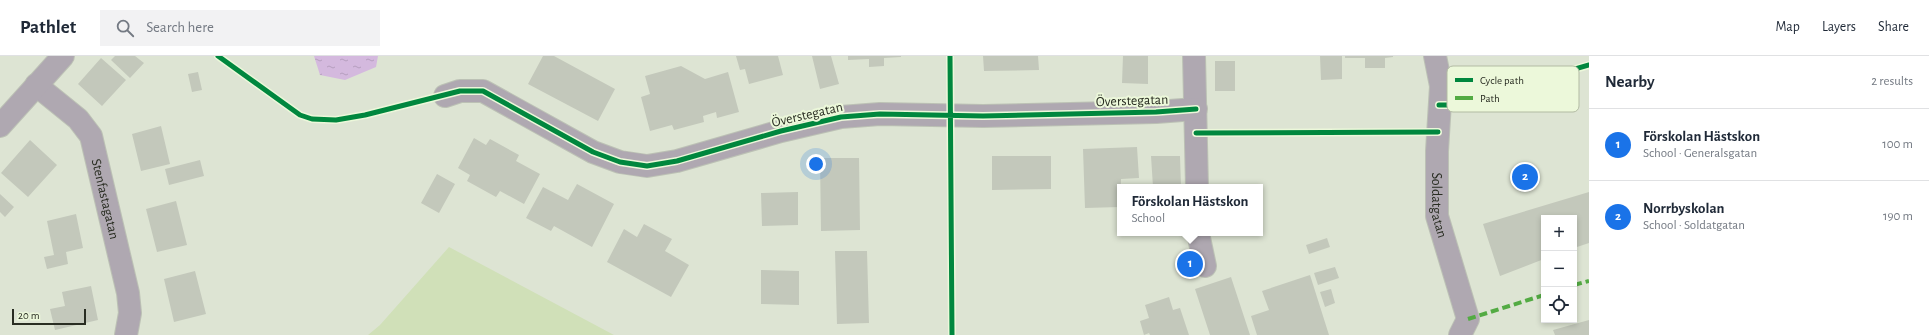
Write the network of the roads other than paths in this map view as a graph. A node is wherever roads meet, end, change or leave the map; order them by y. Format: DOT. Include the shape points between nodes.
graph roads {
  1 [pos="62,56"];
  2 [pos="1194,56"];
  3 [pos="1435,56"];
  4 [pos="36,85"];
  5 [pos="445,96"];
  6 [pos="1196,109"];
  7 [pos="0,126"];
  8 [pos="1196,184"];
  9 [pos="1199,236"];
  10 [pos="1205,266"];
  11 [pos="1464,327"];
  12 [pos="126,335"];
  1 -- 4 [label="street"];
  2 -- 6 [label="street"];
  3 -- 11 [label="street, Soldatgatan" via="1441,86 1437,216"];
  4 -- 7 [label="street"];
  4 -- 12 [label="street, Stenfastagatan" via="78,120 91,136 128,293 130,313"];
  5 -- 6 [label="street, Överstegatan" via="460,91 483,91 593,152 620,162 647,166 677,161 841,117 880,114 983,116"];
  6 -- 8 [label="street"];
  9 -- 10 [label="street"];
}
